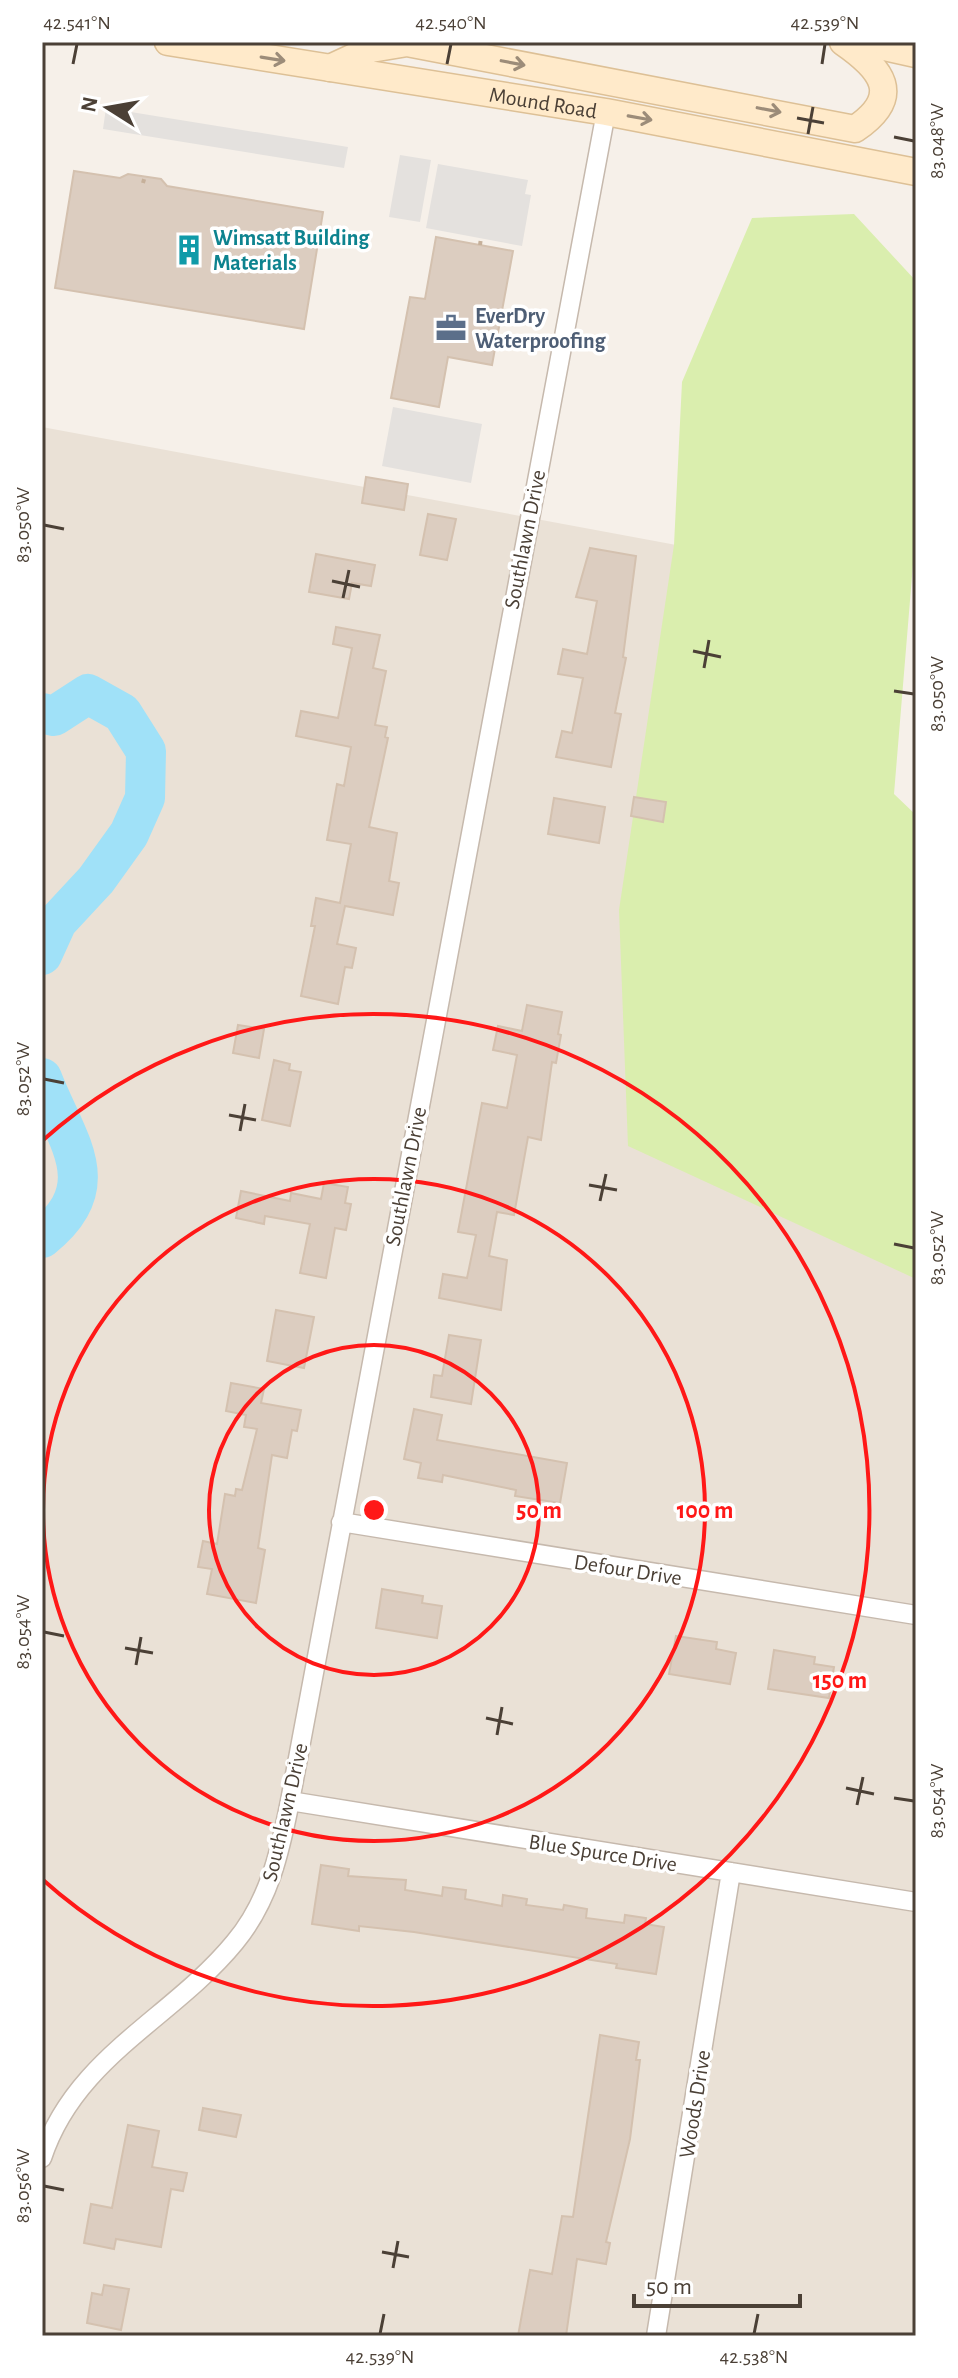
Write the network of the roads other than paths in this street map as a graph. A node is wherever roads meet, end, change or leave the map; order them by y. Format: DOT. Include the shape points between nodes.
graph roads {
  1 [pos="168,42"];
  2 [pos="843,42"];
  3 [pos="862,42"];
  4 [pos="916,54"];
  5 [pos="330,68"];
  6 [pos="606,112"];
  7 [pos="916,172"];
  8 [pos="341,1522"];
  9 [pos="916,1615"];
  10 [pos="290,1801"];
  11 [pos="731,1872"];
  12 [pos="916,1902"];
  13 [pos="42,2158"];
  14 [pos="656,2336"];
  1 -- 5 [label="main road, Mound Road, one-way"];
  5 -- 2 [label="main road, one-way" via="371,49 407,43 855,129 874,116 881,77 872,62"];
  3 -- 4 [label="main road"];
  5 -- 6 [label="main road, Mound Road"];
  6 -- 7 [label="main road, Mound Road, one-way"];
  6 -- 8 [label="street, Southlawn Drive"];
  8 -- 9 [label="street, Defour Drive"];
  8 -- 10 [label="street, Southlawn Drive"];
  10 -- 11 [label="street, Blue Spurce Drive"];
  10 -- 13 [label="street, Southlawn Drive" via="271,1881 242,1933 93,2070 57,2120"];
  11 -- 12 [label="street, Blue Spurce Drive"];
  11 -- 14 [label="street, Woods Drive"];
}
